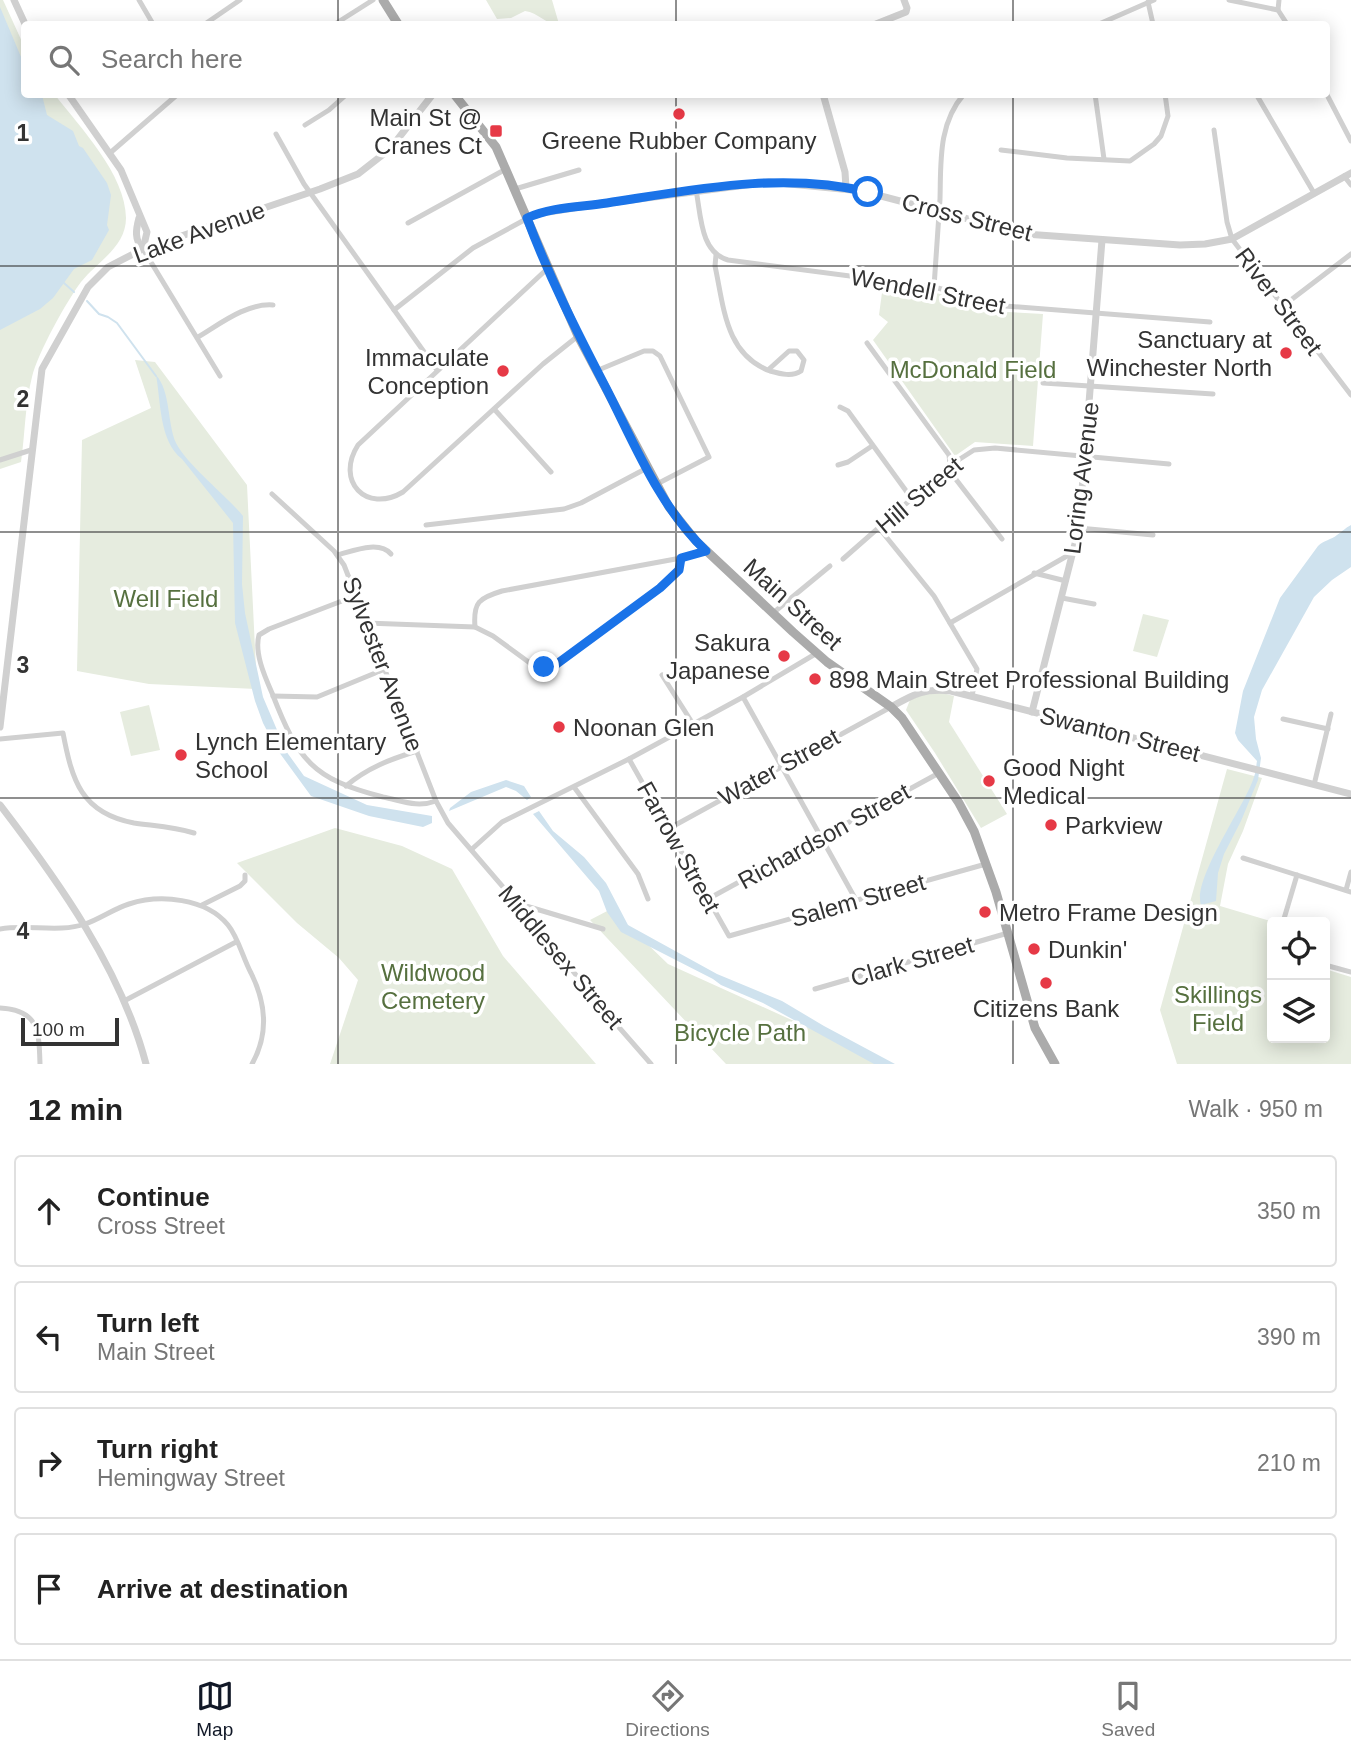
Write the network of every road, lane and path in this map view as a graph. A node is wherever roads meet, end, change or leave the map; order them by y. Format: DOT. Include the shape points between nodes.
graph roads {
  1 [pos="14,0"];
  2 [pos="139,0"];
  3 [pos="240,0"];
  4 [pos="373,0"];
  5 [pos="383,0"];
  6 [pos="904,0"];
  7 [pos="1229,0"];
  8 [pos="1279,0"];
  9 [pos="1151,1"];
  10 [pos="1278,10"];
  11 [pos="24,21"];
  12 [pos="151,21"];
  13 [pos="209,21"];
  14 [pos="340,21"];
  15 [pos="396,21"];
  16 [pos="883,21"];
  17 [pos="1106,21"];
  18 [pos="1153,21"];
  19 [pos="1285,21"];
  20 [pos="71,98"];
  21 [pos="173,98"];
  22 [pos="342,98"];
  23 [pos="430,98"];
  24 [pos="460,98"];
  25 [pos="824,98"];
  26 [pos="961,98"];
  27 [pos="1096,98"];
  28 [pos="1166,98"];
  29 [pos="1258,98"];
  30 [pos="1329,98"];
  31 [pos="305,125"];
  32 [pos="1214,130"];
  33 [pos="276,134"];
  34 [pos="1351,141"];
  35 [pos="1002,150"];
  36 [pos="110,153"];
  37 [pos="1104,159"];
  38 [pos="506,169"];
  39 [pos="579,170"];
  40 [pos="1348,174"];
  41 [pos="1351,185"];
  42 [pos="846,188"];
  43 [pos="514,189"];
  44 [pos="696,190"];
  45 [pos="310,193"];
  46 [pos="1314,193"];
  47 [pos="939,211"];
  48 [pos="527,218"];
  49 [pos="408,223"];
  50 [pos="1232,239"];
  51 [pos="1102,240"];
  52 [pos="143,249"];
  53 [pos="1351,254"];
  54 [pos="716,255"];
  55 [pos="547,269"];
  56 [pos="934,287"];
  57 [pos="273,305"];
  58 [pos="1283,306"];
  59 [pos="394,310"];
  60 [pos="1097,312"];
  61 [pos="1210,322"];
  62 [pos="578,336"];
  63 [pos="198,337"];
  64 [pos="867,344"];
  65 [pos="437,370"];
  66 [pos="768,370"];
  67 [pos="596,371"];
  68 [pos="220,376"];
  69 [pos="1043,383"];
  70 [pos="1092,385"];
  71 [pos="1213,394"];
  72 [pos="1351,395"];
  73 [pos="840,407"];
  74 [pos="495,410"];
  75 [pos="872,446"];
  76 [pos="31,450"];
  77 [pos="1085,456"];
  78 [pos="0,460"];
  79 [pos="1169,464"];
  80 [pos="838,465"];
  81 [pos="949,466"];
  82 [pos="646,468"];
  83 [pos="551,472"];
  84 [pos="655,485"];
  85 [pos="272,494"];
  86 [pos="912,499"];
  87 [pos="426,525"];
  88 [pos="879,527"];
  89 [pos="1079,528"];
  90 [pos="1153,535"];
  91 [pos="1002,539"];
  92 [pos="706,551"];
  93 [pos="1074,552"];
  94 [pos="391,554"];
  95 [pos="337,555"];
  96 [pos="681,558"];
  97 [pos="843,559"];
  98 [pos="830,566"];
  99 [pos="1034,573"];
  100 [pos="1066,581"];
  101 [pos="355,596"];
  102 [pos="1062,598"];
  103 [pos="1094,604"];
  104 [pos="773,613"];
  105 [pos="950,623"];
  106 [pos="366,624"];
  107 [pos="475,627"];
  108 [pos="817,653"];
  109 [pos="385,669"];
  110 [pos="662,675"];
  111 [pos="273,696"];
  112 [pos="972,696"];
  113 [pos="743,697"];
  114 [pos="891,707"];
  115 [pos="1032,712"];
  116 [pos="1332,714"];
  117 [pos="1283,719"];
  118 [pos="693,724"];
  119 [pos="0,727"];
  120 [pos="1328,729"];
  121 [pos="0,739"];
  122 [pos="417,751"];
  123 [pos="629,759"];
  124 [pos="781,767"];
  125 [pos="939,773"];
  126 [pos="1314,785"];
  127 [pos="346,786"];
  128 [pos="574,787"];
  129 [pos="1351,794"];
  130 [pos="436,801"];
  131 [pos="0,805"];
  132 [pos="668,829"];
  133 [pos="194,834"];
  134 [pos="820,837"];
  135 [pos="472,849"];
  136 [pos="1242,858"];
  137 [pos="987,864"];
  138 [pos="1351,872"];
  139 [pos="245,875"];
  140 [pos="1297,875"];
  141 [pos="1348,891"];
  142 [pos="648,899"];
  143 [pos="708,899"];
  144 [pos="856,900"];
  145 [pos="202,905"];
  146 [pos="526,906"];
  147 [pos="1284,917"];
  148 [pos="83,925"];
  149 [pos="0,929"];
  150 [pos="603,929"];
  151 [pos="1008,933"];
  152 [pos="729,936"];
  153 [pos="236,942"];
  154 [pos="1330,966"];
  155 [pos="1351,972"];
  156 [pos="815,989"];
  157 [pos="124,1001"];
  158 [pos="0,1008"];
  159 [pos="40,1064"];
  160 [pos="146,1064"];
  161 [pos="252,1064"];
  162 [pos="651,1064"];
  163 [pos="1055,1064"];
  1 -- 11 [label="street"];
  2 -- 12 [label="street"];
  3 -- 13 [label="street"];
  4 -- 14 [label="street"];
  5 -- 15 [label="main road"];
  6 -- 16 [label="street" via="907,10"];
  7 -- 10 [label="street"];
  8 -- 10 [label="street"];
  9 -- 17 [label="street"];
  9 -- 18 [label="street"];
  10 -- 19 [label="street"];
  20 -- 36 [label="street"];
  21 -- 36 [label="street"];
  22 -- 31 [label="street"];
  23 -- 45 [label="street, Lake Avenue" via="377,161"];
  24 -- 38 [label="main road, Main Street" via="492,140"];
  25 -- 42 [label="street"];
  26 -- 47 [label="street" via="940,147"];
  27 -- 37 [label="street"];
  28 -- 37 [label="street" via="1168,116 1154,144 1130,161"];
  29 -- 46 [label="street"];
  30 -- 34 [label="street"];
  32 -- 50 [label="street"];
  33 -- 45 [label="street"];
  35 -- 37 [label="street"];
  36 -- 52 [label="street" via="139,218 136,229"];
  38 -- 43 [label="main road, Main Street"];
  38 -- 49 [label="street"];
  39 -- 43 [label="street"];
  40 -- 41 [label="street"];
  40 -- 46 [label="street, Cross Street"];
  42 -- 44 [label="street, Cross Street" via="765,182"];
  42 -- 47 [label="street, Cross Street"];
  43 -- 48 [label="main road, Main Street"];
  44 -- 48 [label="street, Cross Street"];
  44 -- 54 [label="street" via="706,239"];
  45 -- 52 [label="street, Lake Avenue"];
  45 -- 59 [label="street"];
  46 -- 50 [label="street, Cross Street"];
  47 -- 51 [label="street, Cross Street" via="1026,234"];
  47 -- 56 [label="street"];
  48 -- 55 [label="main road, Main Street"];
  48 -- 59 [label="street" via="473,248"];
  50 -- 51 [label="street, Cross Street" via="1180,245"];
  50 -- 58 [label="street, River Street"];
  51 -- 60 [label="street, Loring Avenue"];
  52 -- 63 [label="street"];
  52 -- 76 [label="street, Lake Avenue" via="98,275 75,307 42,369"];
  53 -- 58 [label="street"];
  54 -- 56 [label="street, Wendell Street"];
  54 -- 66 [label="street" via="732,336 744,356"];
  55 -- 62 [label="main road, Main Street"];
  55 -- 65 [label="street"];
  56 -- 60 [label="street, Wendell Street" via="1005,306"];
  57 -- 63 [label="street" via="253,307"];
  58 -- 72 [label="street, River Street"];
  59 -- 65 [label="street"];
  60 -- 61 [label="street, Wendell Street"];
  60 -- 70 [label="street, Loring Avenue"];
  62 -- 67 [label="main road, Main Street"];
  62 -- 74 [label="street"];
  63 -- 68 [label="street"];
  64 -- 81 [label="street" via="948,456"];
  65 -- 74 [label="street" via="353,454 351,481 360,492 379,500 403,492"];
  66 -- 66 [label="street" via="789,351 797,351 804,360 804,368 795,375"];
  67 -- 82 [label="main road, Main Street"];
  67 -- 84 [label="street" via="644,351 660,356 709,457"];
  69 -- 70 [label="street"];
  70 -- 71 [label="street"];
  70 -- 77 [label="street, Loring Avenue"];
  73 -- 75 [label="street" via="848,411"];
  74 -- 83 [label="street"];
  75 -- 80 [label="street"];
  75 -- 86 [label="street"];
  76 -- 78 [label="street"];
  76 -- 119 [label="street, Lake Avenue"];
  77 -- 79 [label="street, Hill Street"];
  77 -- 81 [label="street, Hill Street" via="974,450"];
  77 -- 89 [label="street, Loring Avenue"];
  81 -- 86 [label="street, Hill Street"];
  81 -- 91 [label="street"];
  82 -- 84 [label="main road, Main Street"];
  82 -- 87 [label="street" via="564,509"];
  84 -- 92 [label="main road, Main Street"];
  85 -- 95 [label="street, Sylvester Avenue"];
  86 -- 88 [label="street, Hill Street"];
  88 -- 97 [label="street, Hill Street"];
  88 -- 105 [label="street"];
  89 -- 90 [label="street"];
  89 -- 93 [label="street, Loring Avenue"];
  92 -- 96 [label="street"];
  92 -- 104 [label="main road, Main Street"];
  93 -- 99 [label="street"];
  93 -- 100 [label="street, Loring Avenue"];
  94 -- 95 [label="street" via="377,546"];
  95 -- 101 [label="street, Sylvester Avenue"];
  96 -- 107 [label="street" via="484,597 474,611"];
  96 -- 107 [label="street" via="679,570 660,588 554,666 534,666"];
  98 -- 104 [label="street"];
  99 -- 100 [label="street"];
  99 -- 105 [label="street"];
  100 -- 102 [label="street, Loring Avenue"];
  101 -- 106 [label="street, Sylvester Avenue"];
  101 -- 111 [label="street" via="259,635 261,661"];
  102 -- 103 [label="street"];
  102 -- 115 [label="street, Loring Avenue"];
  104 -- 108 [label="main road, Main Street"];
  105 -- 112 [label="street" via="977,669"];
  106 -- 107 [label="street"];
  106 -- 109 [label="street, Sylvester Avenue"];
  108 -- 113 [label="street"];
  108 -- 114 [label="main road, Main Street"];
  109 -- 111 [label="street" via="317,696"];
  109 -- 122 [label="street, Sylvester Avenue"];
  110 -- 118 [label="street"];
  111 -- 127 [label="street" via="305,758"];
  112 -- 114 [label="street, Swanton Street" via="930,689"];
  112 -- 115 [label="street, Swanton Street"];
  113 -- 118 [label="street"];
  113 -- 124 [label="street"];
  114 -- 124 [label="street, Water Street"];
  114 -- 125 [label="main road, Main Street"];
  115 -- 126 [label="street, Swanton Street"];
  116 -- 120 [label="street"];
  117 -- 120 [label="street"];
  118 -- 123 [label="street"];
  120 -- 126 [label="street"];
  121 -- 133 [label="street" via="63,733 78,787 97,809 123,820"];
  122 -- 127 [label="street" via="390,759"];
  122 -- 130 [label="street, Sylvester Avenue"];
  123 -- 128 [label="street"];
  123 -- 132 [label="street, Farrow Street"];
  124 -- 132 [label="street, Water Street"];
  124 -- 134 [label="street"];
  125 -- 134 [label="street, Richardson Street"];
  125 -- 137 [label="main road, Main Street" via="974,831"];
  126 -- 129 [label="street, Swanton Street"];
  127 -- 130 [label="street" via="412,805"];
  128 -- 135 [label="street" via="502,822"];
  128 -- 142 [label="street" via="638,874"];
  130 -- 135 [label="street, Sylvester Avenue" via="448,823"];
  131 -- 148 [label="street" via="53,874"];
  132 -- 143 [label="street, Farrow Street"];
  134 -- 143 [label="street, Richardson Street"];
  134 -- 144 [label="street"];
  135 -- 146 [label="street, Middlesex Street" via="510,895"];
  136 -- 140 [label="street"];
  137 -- 144 [label="street, Salem Street"];
  137 -- 151 [label="main road, Main Street"];
  138 -- 141 [label="street"];
  139 -- 145 [label="street" via="240,886"];
  140 -- 141 [label="street"];
  140 -- 147 [label="street"];
  143 -- 152 [label="street, Farrow Street"];
  144 -- 152 [label="street, Salem Street"];
  145 -- 148 [label="street" via="144,900"];
  145 -- 153 [label="street" via="220,916"];
  146 -- 150 [label="street"];
  146 -- 162 [label="street, Middlesex Street" via="538,928"];
  148 -- 149 [label="street"];
  148 -- 157 [label="street"];
  151 -- 156 [label="street, Clark Street"];
  151 -- 163 [label="main road, Main Street" via="1035,1028"];
  153 -- 157 [label="street"];
  153 -- 161 [label="street" via="264,1011 264,1030"];
  154 -- 155 [label="street"];
  157 -- 160 [label="street"];
  158 -- 159 [label="street" via="26,1013 33,1021"];
}
